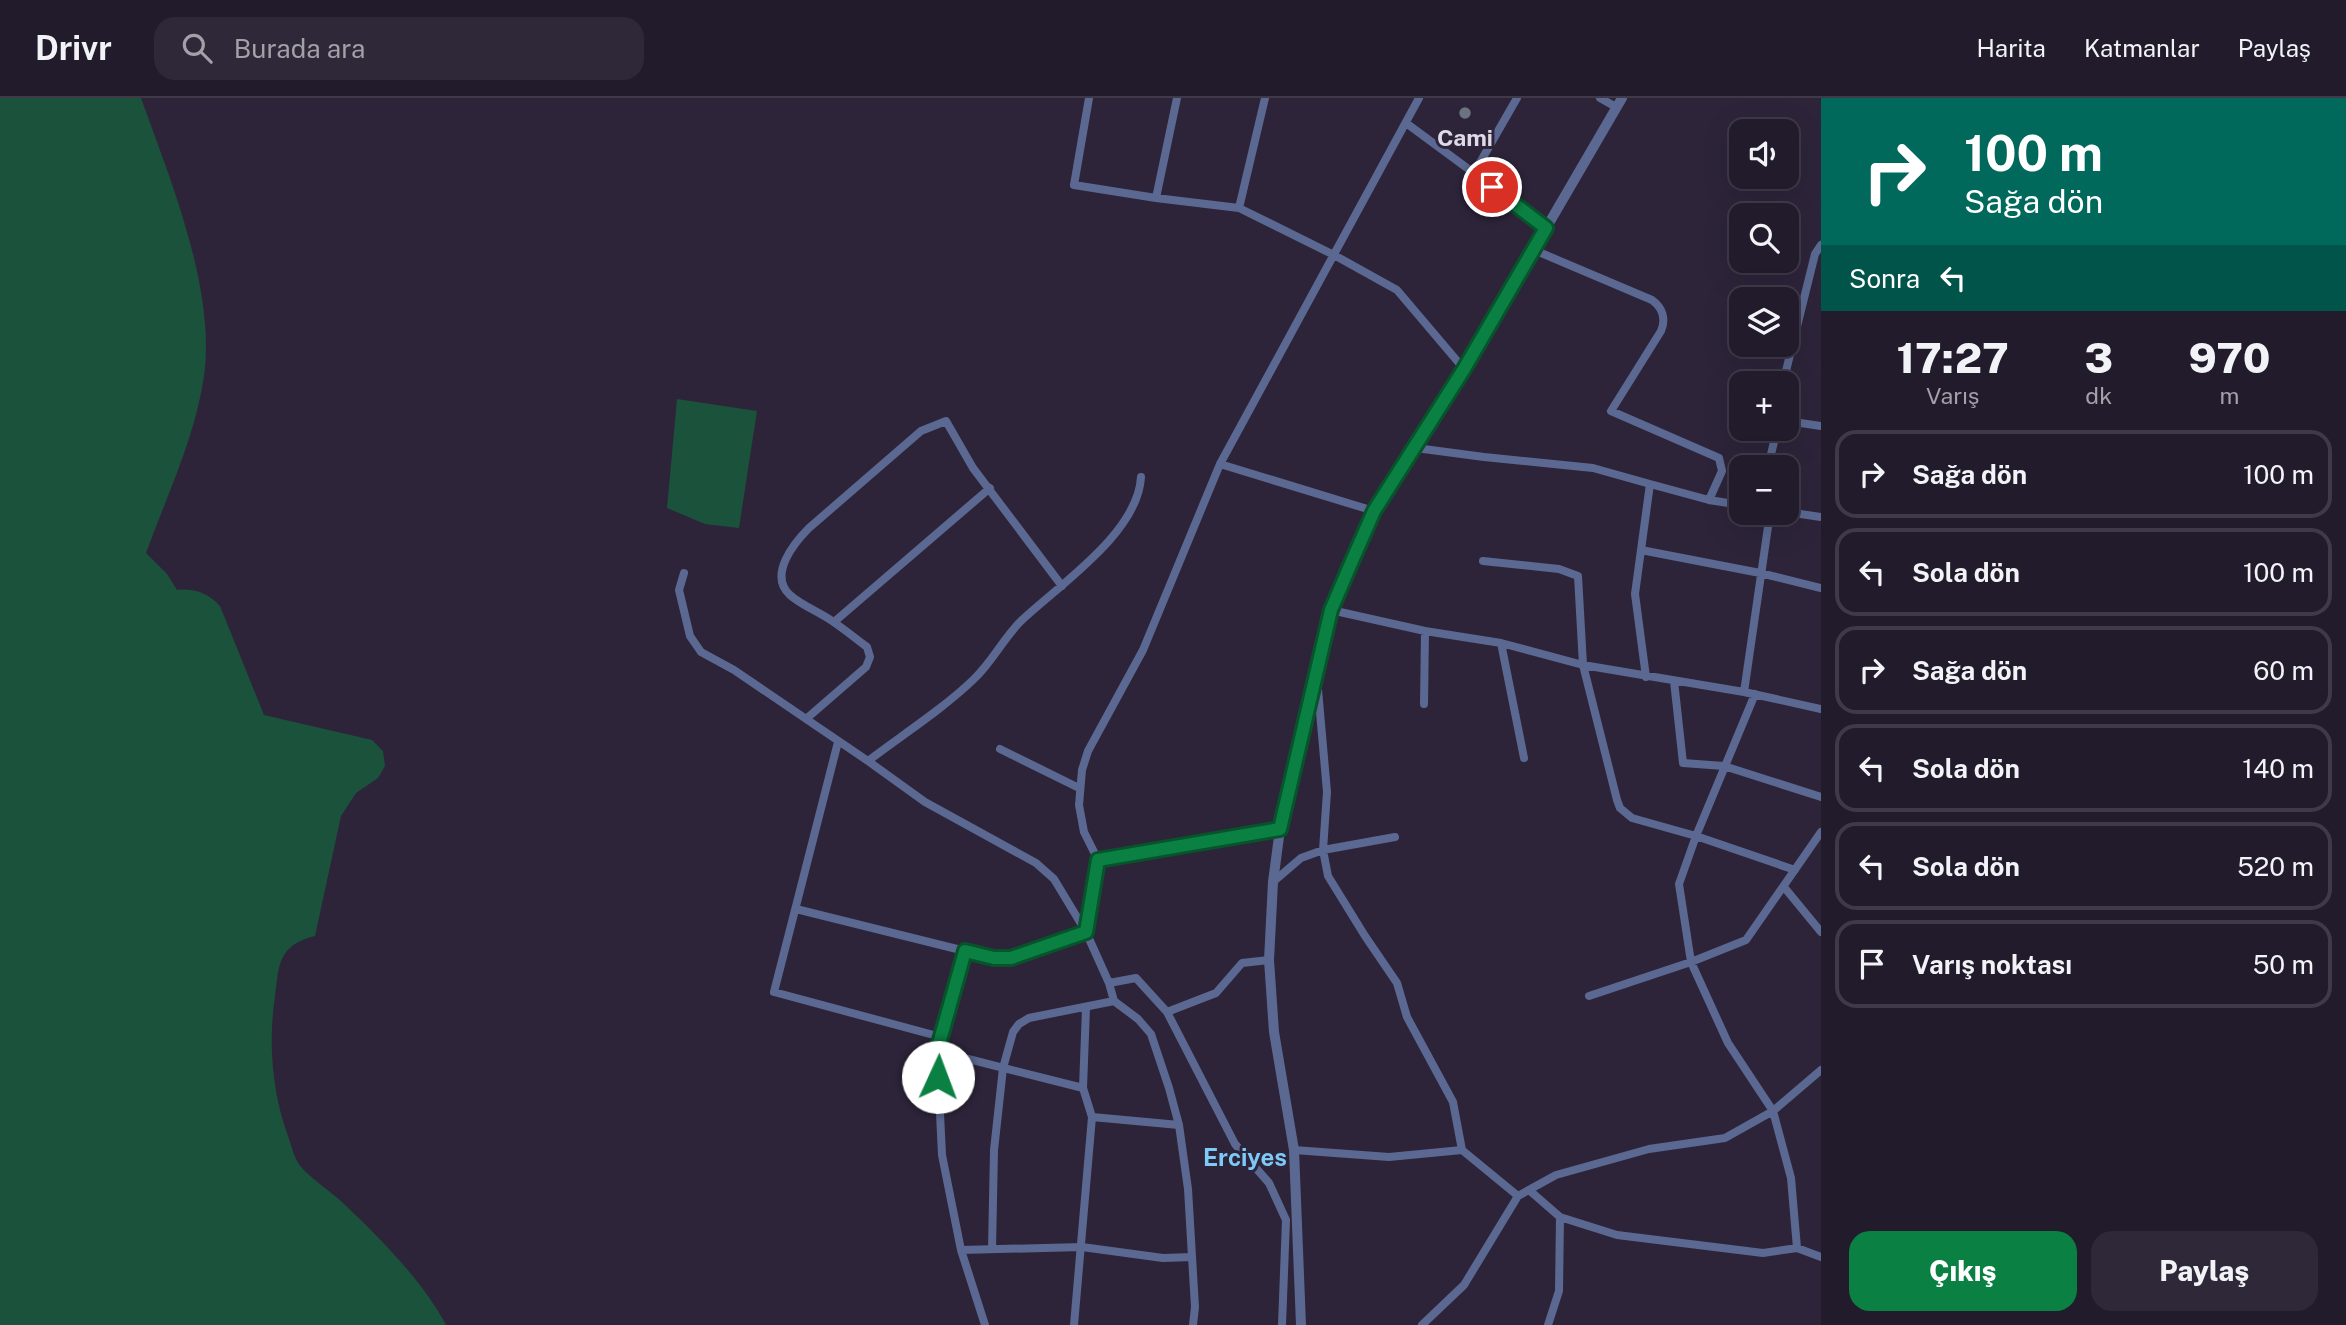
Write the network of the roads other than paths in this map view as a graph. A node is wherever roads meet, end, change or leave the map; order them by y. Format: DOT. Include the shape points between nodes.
graph roads {
  1 [pos="1089,98"];
  2 [pos="1177,98"];
  3 [pos="1265,98"];
  4 [pos="1419,98"];
  5 [pos="1517,98"];
  6 [pos="1600,98"];
  7 [pos="1619,103"];
  8 [pos="1406,123"];
  9 [pos="1474,173"];
  10 [pos="1156,198"];
  11 [pos="1239,208"];
  12 [pos="1546,228"];
  13 [pos="1821,245"];
  14 [pos="1534,250"];
  15 [pos="1334,255"];
  16 [pos="1464,369"];
  17 [pos="1786,371"];
  18 [pos="1799,423"];
  19 [pos="1821,426"];
  20 [pos="1416,448"];
  21 [pos="1220,464"];
  22 [pos="1141,477"];
  23 [pos="1650,484"];
  24 [pos="990,488"];
  25 [pos="1709,500"];
  26 [pos="1729,503"];
  27 [pos="1374,511"];
  28 [pos="1799,514"];
  29 [pos="1821,517"];
  30 [pos="1768,525"];
  31 [pos="1642,551"];
  32 [pos="1483,561"];
  33 [pos="684,573"];
  34 [pos="1760,573"];
  35 [pos="1062,586"];
  36 [pos="1821,588"];
  37 [pos="1331,610"];
  38 [pos="834,622"];
  39 [pos="1425,631"];
  40 [pos="1501,643"];
  41 [pos="1583,664"];
  42 [pos="1316,672"];
  43 [pos="1646,677"];
  44 [pos="1674,681"];
  45 [pos="1744,692"];
  46 [pos="1755,694"];
  47 [pos="1424,704"];
  48 [pos="1821,709"];
  49 [pos="806,719"];
  50 [pos="838,742"];
  51 [pos="1000,749"];
  52 [pos="1524,758"];
  53 [pos="868,761"];
  54 [pos="1724,766"];
  55 [pos="1079,788"];
  56 [pos="1821,797"];
  57 [pos="1280,829"];
  58 [pos="1821,832"];
  59 [pos="1696,836"];
  60 [pos="1395,837"];
  61 [pos="1323,850"];
  62 [pos="1098,860"];
  63 [pos="1795,870"];
  64 [pos="1273,882"];
  65 [pos="1784,887"];
  66 [pos="796,909"];
  67 [pos="1086,932"];
  68 [pos="1821,932"];
  69 [pos="965,951"];
  70 [pos="1269,960"];
  71 [pos="1691,962"];
  72 [pos="1109,983"];
  73 [pos="1589,996"];
  74 [pos="1114,1001"];
  75 [pos="1086,1008"];
  76 [pos="1167,1012"];
  77 [pos="941,1037"];
  78 [pos="937,1051"];
  79 [pos="1003,1068"];
  80 [pos="1821,1070"];
  81 [pos="1083,1088"];
  82 [pos="1773,1111"];
  83 [pos="1092,1117"];
  84 [pos="1179,1125"];
  85 [pos="1294,1150"];
  86 [pos="1462,1150"];
  87 [pos="1529,1190"];
  88 [pos="1518,1196"];
  89 [pos="1560,1217"];
  90 [pos="1286,1220"];
  91 [pos="1297,1223"];
  92 [pos="1082,1247"];
  93 [pos="1797,1248"];
  94 [pos="992,1249"];
  95 [pos="961,1250"];
  96 [pos="1192,1257"];
  97 [pos="1821,1257"];
  98 [pos="985,1325"];
  99 [pos="1074,1325"];
  100 [pos="1193,1325"];
  101 [pos="1282,1325"];
  102 [pos="1301,1325"];
  103 [pos="1422,1325"];
  104 [pos="1548,1325"];
  1 -- 10 [label="street" via="1074,185"];
  2 -- 10 [label="street"];
  3 -- 11 [label="street"];
  4 -- 8 [label="street"];
  5 -- 9 [label="street"];
  6 -- 7 [label="street"];
  7 -- 12 [label="street"];
  8 -- 9 [label="street"];
  8 -- 15 [label="street"];
  9 -- 12 [label="street"];
  10 -- 11 [label="street"];
  11 -- 15 [label="street"];
  12 -- 14 [label="street"];
  13 -- 17 [label="street"];
  14 -- 16 [label="street"];
  14 -- 25 [label="street" via="1652,300 1661,309 1661,331 1611,411 1719,458 1721,471"];
  15 -- 16 [label="street" via="1397,290"];
  15 -- 21 [label="street"];
  16 -- 20 [label="street"];
  18 -- 19 [label="street"];
  20 -- 23 [label="street" via="1593,468"];
  20 -- 27 [label="street"];
  21 -- 27 [label="street"];
  21 -- 55 [label="street" via="1143,650 1088,751"];
  22 -- 35 [label="street" via="1135,505 1114,536"];
  23 -- 25 [label="street"];
  23 -- 31 [label="street"];
  24 -- 35 [label="street"];
  24 -- 38 [label="street"];
  24 -- 38 [label="street" via="946,421 921,430 809,528 786,559 782,578 787,592"];
  25 -- 26 [label="street"];
  27 -- 37 [label="street"];
  28 -- 29 [label="street"];
  30 -- 34 [label="street"];
  31 -- 34 [label="street"];
  31 -- 43 [label="street" via="1636,594"];
  32 -- 41 [label="street" via="1559,569 1578,576"];
  33 -- 49 [label="street" via="678,590 697,648"];
  34 -- 36 [label="street"];
  34 -- 45 [label="street"];
  35 -- 53 [label="street" via="1020,622 975,679"];
  37 -- 39 [label="street"];
  37 -- 42 [label="street"];
  38 -- 49 [label="street" via="867,648 869,661"];
  39 -- 40 [label="street"];
  39 -- 47 [label="street"];
  40 -- 41 [label="street"];
  40 -- 52 [label="street"];
  41 -- 43 [label="street"];
  41 -- 59 [label="street" via="1620,808 1632,818"];
  42 -- 57 [label="street"];
  42 -- 61 [label="street" via="1327,792"];
  43 -- 44 [label="street"];
  44 -- 45 [label="street"];
  44 -- 54 [label="street" via="1683,763"];
  45 -- 46 [label="street"];
  46 -- 48 [label="street"];
  46 -- 54 [label="street"];
  49 -- 50 [label="street"];
  50 -- 53 [label="street"];
  50 -- 66 [label="street"];
  51 -- 55 [label="street"];
  53 -- 67 [label="street" via="925,802 1047,871"];
  54 -- 56 [label="street"];
  54 -- 59 [label="street"];
  55 -- 62 [label="street" via="1084,832"];
  57 -- 62 [label="street"];
  57 -- 64 [label="street"];
  58 -- 63 [label="street"];
  59 -- 63 [label="street"];
  59 -- 71 [label="street" via="1679,884"];
  60 -- 61 [label="street"];
  61 -- 64 [label="street" via="1301,858"];
  61 -- 86 [label="street" via="1328,876 1397,983 1407,1017 1453,1102"];
  62 -- 67 [label="street"];
  63 -- 65 [label="street"];
  64 -- 70 [label="street"];
  65 -- 68 [label="street"];
  65 -- 71 [label="street" via="1746,940"];
  66 -- 69 [label="street"];
  66 -- 77 [label="street" via="774,992"];
  67 -- 69 [label="street" via="1011,958"];
  67 -- 72 [label="street"];
  69 -- 77 [label="street"];
  70 -- 76 [label="street" via="1242,963 1216,993"];
  70 -- 85 [label="street" via="1274,1032"];
  71 -- 73 [label="street"];
  71 -- 82 [label="street" via="1728,1043"];
  72 -- 74 [label="street"];
  72 -- 76 [label="street" via="1136,978"];
  74 -- 75 [label="street"];
  74 -- 84 [label="street" via="1151,1034"];
  75 -- 79 [label="street" via="1024,1021 1011,1037"];
  75 -- 81 [label="street"];
  76 -- 90 [label="street" via="1235,1144 1269,1183"];
  77 -- 78 [label="street"];
  78 -- 79 [label="street"];
  78 -- 95 [label="street" via="942,1155"];
  79 -- 81 [label="street"];
  79 -- 94 [label="street" via="993,1150"];
  80 -- 82 [label="street"];
  81 -- 83 [label="street"];
  82 -- 87 [label="street" via="1725,1138 1649,1149 1556,1175"];
  82 -- 93 [label="street" via="1791,1178"];
  83 -- 84 [label="street"];
  83 -- 92 [label="street"];
  84 -- 96 [label="street"];
  85 -- 86 [label="street" via="1389,1157"];
  85 -- 91 [label="street"];
  86 -- 88 [label="street"];
  87 -- 88 [label="street"];
  87 -- 89 [label="street"];
  88 -- 103 [label="street" via="1464,1285"];
  89 -- 93 [label="street" via="1617,1235 1763,1253"];
  89 -- 104 [label="street" via="1559,1291"];
  90 -- 91 [label="street"];
  90 -- 101 [label="street"];
  91 -- 102 [label="street"];
  92 -- 94 [label="street"];
  92 -- 96 [label="street" via="1163,1258"];
  92 -- 99 [label="street"];
  93 -- 97 [label="street"];
  94 -- 95 [label="street"];
  95 -- 98 [label="street"];
  96 -- 100 [label="street"];
}
